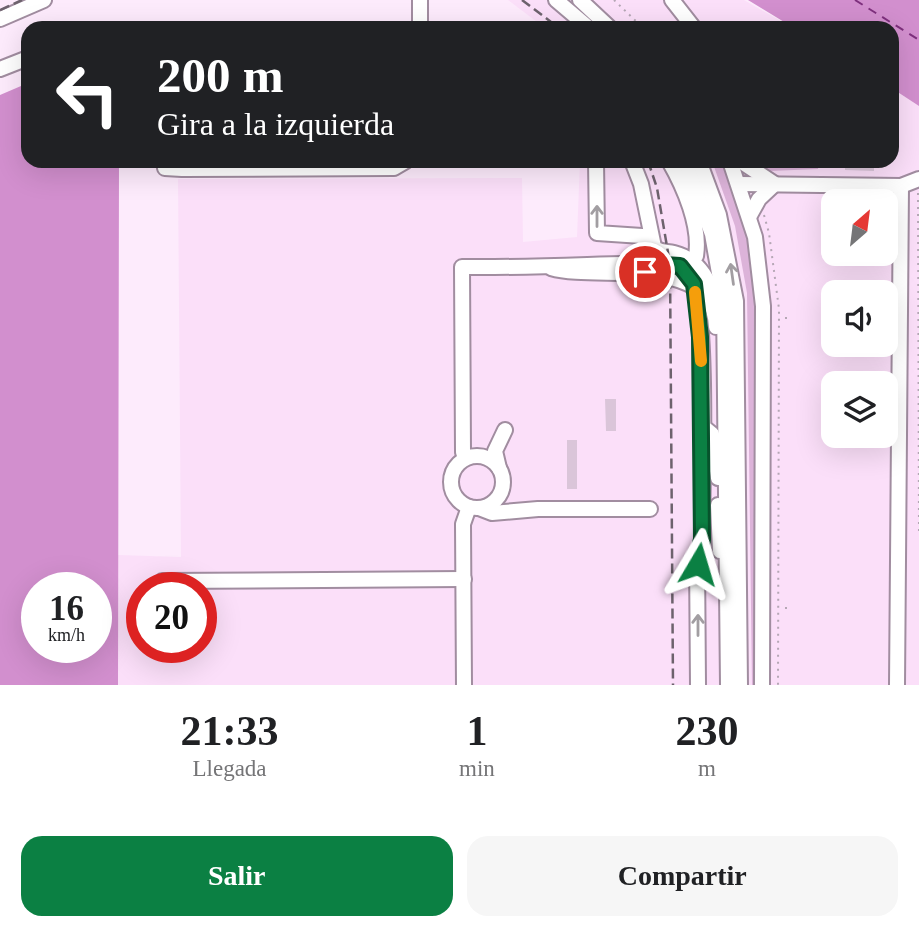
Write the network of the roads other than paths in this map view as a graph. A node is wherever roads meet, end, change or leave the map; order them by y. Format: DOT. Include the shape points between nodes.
graph roads {
  1 [pos="44,0"];
  2 [pos="420,0"];
  3 [pos="556,0"];
  4 [pos="580,0"];
  5 [pos="676,5"];
  6 [pos="0,19"];
  7 [pos="420,21"];
  8 [pos="580,21"];
  9 [pos="602,21"];
  10 [pos="689,21"];
  11 [pos="21,61"];
  12 [pos="0,69"];
  13 [pos="164,168"];
  14 [pos="394,168"];
  15 [pos="596,168"];
  16 [pos="635,168"];
  17 [pos="672,168"];
  18 [pos="688,168"];
  19 [pos="702,168"];
  20 [pos="733,168"];
  21 [pos="751,168"];
  22 [pos="740,184"];
  23 [pos="775,184"];
  24 [pos="918,184"];
  25 [pos="901,186"];
  26 [pos="749,217"];
  27 [pos="663,263"];
  28 [pos="686,264"];
  29 [pos="648,269"];
  30 [pos="695,289"];
  31 [pos="716,311"];
  32 [pos="701,425"];
  33 [pos="505,430"];
  34 [pos="694,454"];
  35 [pos="465,458"];
  36 [pos="500,469"];
  37 [pos="718,478"];
  38 [pos="502,489"];
  39 [pos="474,508"];
  40 [pos="538,509"];
  41 [pos="650,509"];
  42 [pos="698,564"];
  43 [pos="464,579"];
  44 [pos="217,581"];
  45 [pos="727,597"];
  46 [pos="464,685"];
  47 [pos="698,685"];
  48 [pos="728,685"];
  49 [pos="740,685"];
  50 [pos="762,685"];
  51 [pos="897,685"];
  1 -- 6 [label="street"];
  2 -- 7 [label="street"];
  3 -- 8 [label="street"];
  4 -- 9 [label="street"];
  5 -- 10 [label="street"];
  11 -- 12 [label="street"];
  13 -- 14 [label="street"];
  27 -- 15 [label="street, one-way" via="651,255 642,236 597,233"];
  16 -- 28 [label="street" via="654,247"];
  17 -- 28 [label="street" via="697,237 697,252"];
  18 -- 45 [label="street" via="712,234 724,302"];
  49 -- 19 [label="street, one-way" via="736,301 719,215"];
  20 -- 22 [label="street"];
  21 -- 23 [label="street"];
  22 -- 23 [label="street"];
  22 -- 26 [label="street"];
  23 -- 25 [label="street"];
  23 -- 26 [label="street"];
  24 -- 25 [label="street"];
  25 -- 51 [label="street"];
  26 -- 50 [label="street" via="763,306"];
  27 -- 28 [label="street"];
  27 -- 29 [label="street"];
  28 -- 30 [label="street"];
  28 -- 31 [label="street" via="709,282"];
  29 -- 30 [label="street"];
  29 -- 35 [label="street" via="570,274 551,268 462,267"];
  30 -- 31 [label="street"];
  30 -- 32 [label="street"];
  31 -- 37 [label="street"];
  32 -- 37 [label="street" via="712,433"];
  32 -- 42 [label="street"];
  33 -- 36 [label="street" via="495,451"];
  34 -- 42 [label="street"];
  35 -- 36 [label="street" via="488,458"];
  35 -- 39 [label="street" via="451,481 456,497"];
  36 -- 38 [label="street"];
  37 -- 45 [label="street" via="717,532"];
  38 -- 39 [label="street" via="494,502"];
  38 -- 40 [label="street" via="509,501"];
  39 -- 40 [label="street" via="492,513"];
  39 -- 43 [label="street" via="463,524"];
  40 -- 41 [label="street"];
  47 -- 42 [label="street, one-way"];
  43 -- 44 [label="street"];
  43 -- 46 [label="street"];
  45 -- 48 [label="street"];
}
